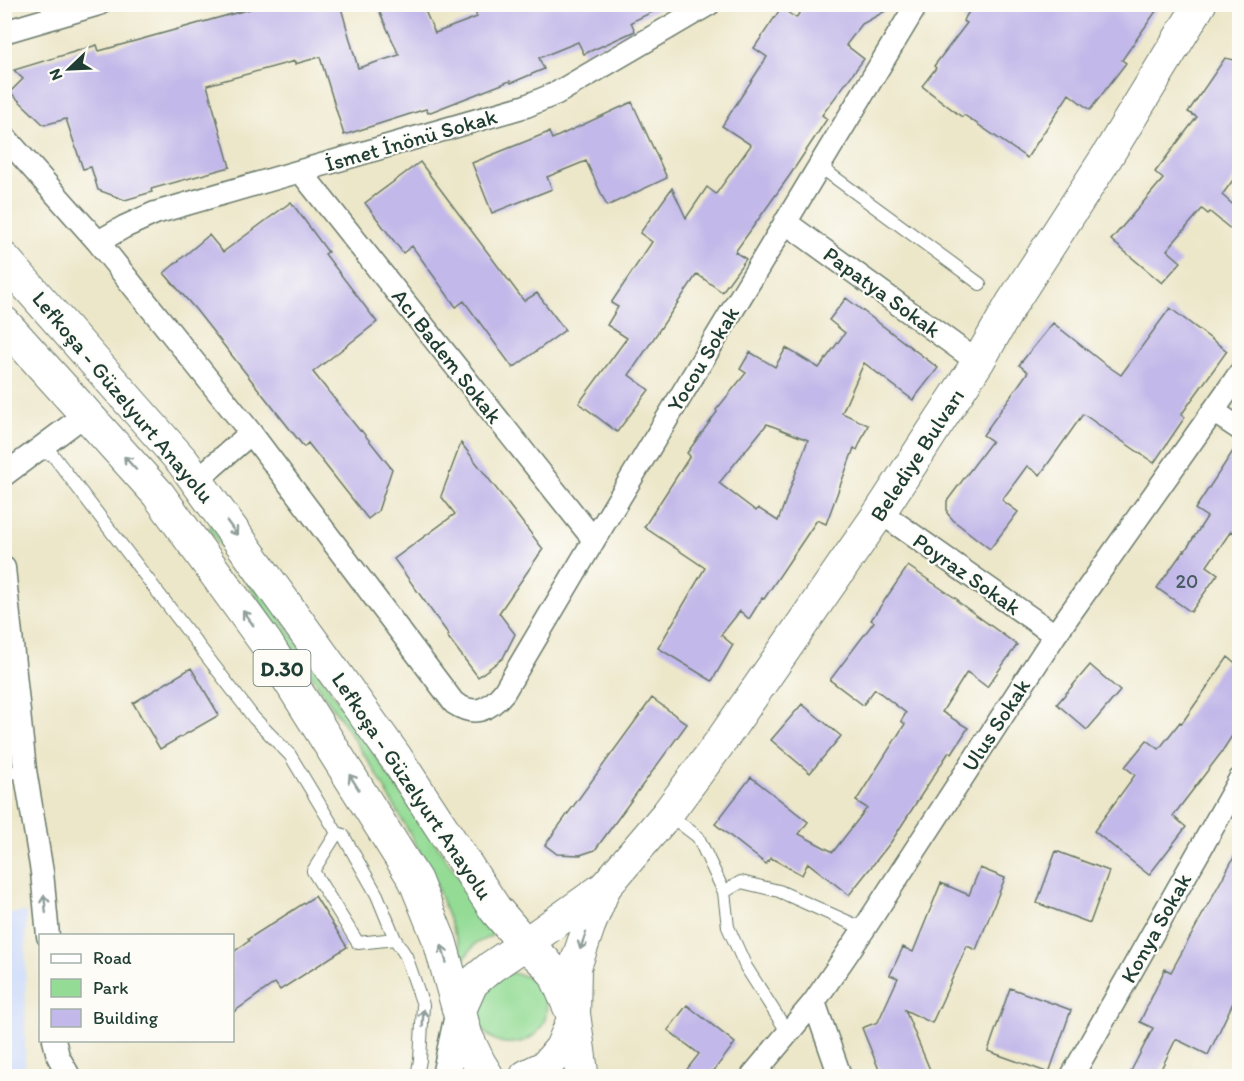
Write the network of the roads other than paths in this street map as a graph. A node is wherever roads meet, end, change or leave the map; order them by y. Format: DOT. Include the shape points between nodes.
graph roads {
  1 [pos="99,4"];
  2 [pos="709,4"];
  3 [pos="917,4"];
  4 [pos="1200,4"];
  5 [pos="4,32"];
  6 [pos="4,136"];
  7 [pos="819,166"];
  8 [pos="301,172"];
  9 [pos="786,222"];
  10 [pos="98,242"];
  11 [pos="4,259"];
  12 [pos="980,284"];
  13 [pos="4,323"];
  14 [pos="978,362"];
  15 [pos="1239,373"];
  16 [pos="1213,411"];
  17 [pos="86,414"];
  18 [pos="1239,429"];
  19 [pos="251,433"];
  20 [pos="34,453"];
  21 [pos="4,475"];
  22 [pos="197,480"];
  23 [pos="880,512"];
  24 [pos="594,540"];
  25 [pos="4,568"];
  26 [pos="6,598"];
  27 [pos="1055,635"];
  28 [pos="12,713"];
  29 [pos="15,772"];
  30 [pos="1239,779"];
  31 [pos="668,814"];
  32 [pos="337,833"];
  33 [pos="605,887"];
  34 [pos="724,892"];
  35 [pos="864,929"];
  36 [pos="48,934"];
  37 [pos="394,939"];
  38 [pos="525,944"];
  39 [pos="814,1002"];
  40 [pos="460,1010"];
  41 [pos="574,1017"];
  42 [pos="788,1033"];
  43 [pos="54,1042"];
  44 [pos="69,1077"];
  45 [pos="417,1077"];
  46 [pos="446,1077"];
  47 [pos="487,1077"];
  48 [pos="526,1077"];
  49 [pos="582,1077"];
  50 [pos="752,1077"];
  51 [pos="840,1077"];
  52 [pos="1072,1077"];
  1 -- 5 [label="street"];
  2 -- 8 [label="street, İsmet İnönü Sokak" via="541,101"];
  3 -- 7 [label="street, Yocou Sokak"];
  4 -- 14 [label="main road, Belediye Bulvarı"];
  6 -- 10 [label="street"];
  7 -- 9 [label="street, Yocou Sokak"];
  7 -- 12 [label="lane"];
  8 -- 10 [label="street, İsmet İnönü Sokak" via="155,213"];
  8 -- 24 [label="street, Acı Badem Sokak"];
  9 -- 14 [label="street, Papatya Sokak"];
  9 -- 24 [label="street, Yocou Sokak"];
  10 -- 19 [label="street"];
  11 -- 22 [label="highway, Lefkoşa - Güzelyurt Anayolu / D.30"];
  13 -- 17 [label="highway, Lefkoşa - Güzelyurt Anayolu / D.30"];
  14 -- 23 [label="main road, Belediye Bulvarı"];
  15 -- 16 [label="street, Ulus Sokak"];
  16 -- 18 [label="street"];
  16 -- 27 [label="street, Ulus Sokak"];
  17 -- 20 [label="street"];
  40 -- 17 [label="highway, Lefkoşa - Güzelyurt Anayolu / D.30, one-way" via="440,942 415,880 365,799 266,643 158,494"];
  19 -- 22 [label="street"];
  19 -- 24 [label="street, Yocou Sokak" via="454,703 462,708 484,709 504,692"];
  20 -- 21 [label="street"];
  20 -- 32 [label="lane" via="52,454 254,718 290,755"];
  22 -- 38 [label="highway, Lefkoşa - Güzelyurt Anayolu / D.30, one-way" via="396,758 495,909"];
  23 -- 27 [label="street, Poyraz Sokak"];
  23 -- 31 [label="main road, Belediye Bulvarı"];
  25 -- 26 [label="street"];
  26 -- 28 [label="street"];
  27 -- 35 [label="street, Ulus Sokak"];
  28 -- 29 [label="street"];
  36 -- 29 [label="street, one-way" via="42,872"];
  30 -- 52 [label="street, Konya Sokak"];
  31 -- 33 [label="main road, Belediye Bulvarı"];
  31 -- 34 [label="lane" via="698,837"];
  32 -- 37 [label="lane" via="343,835 377,895"];
  32 -- 37 [label="lane" via="313,871 358,943"];
  33 -- 38 [label="main road, Belediye Bulvarı"];
  33 -- 41 [label="main road, Belediye Bulvarı, one-way" via="575,967"];
  34 -- 35 [label="lane" via="741,882 779,891"];
  34 -- 42 [label="lane" via="728,927 746,967"];
  35 -- 39 [label="street, Ulus Sokak"];
  45 -- 37 [label="lane, one-way" via="423,1005 406,956"];
  38 -- 40 [label="main road, Belediye Bulvarı" via="472,983"];
  38 -- 41 [label="highway, Lefkoşa - Güzelyurt Anayolu / D.30" via="555,974"];
  39 -- 42 [label="street, Ulus Sokak"];
  39 -- 51 [label="street"];
  40 -- 46 [label="street"];
  40 -- 47 [label="highway, Lefkoşa - Güzelyurt Anayolu / D.30" via="466,1036"];
  41 -- 48 [label="main road, Belediye Bulvarı" via="561,1048 546,1066"];
  41 -- 49 [label="highway, Lefkoşa - Güzelyurt Anayolu / D.30"];
  42 -- 50 [label="street, Ulus Sokak"];
  43 -- 44 [label="street"];
}
